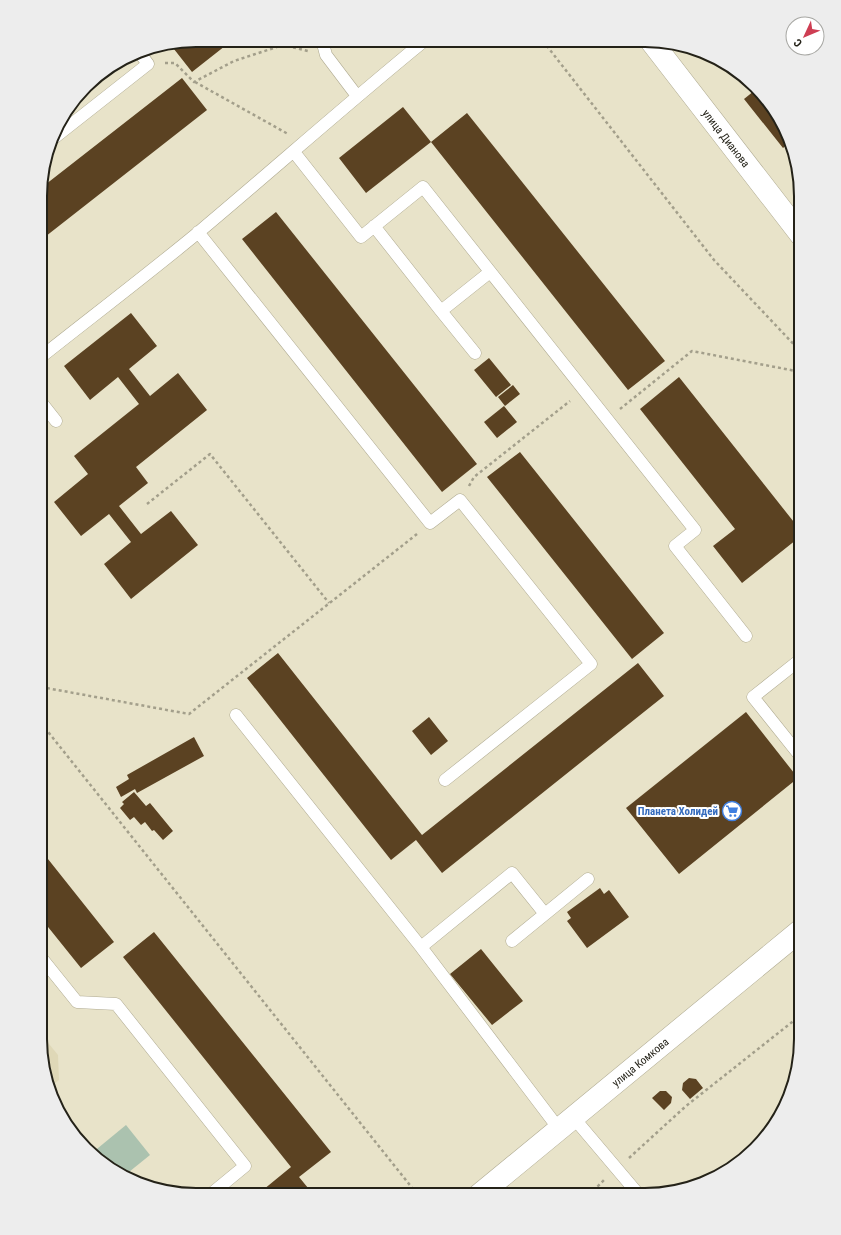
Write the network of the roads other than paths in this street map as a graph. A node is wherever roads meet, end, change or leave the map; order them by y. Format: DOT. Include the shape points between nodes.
graph roads {
  1 [pos="324,47"];
  2 [pos="417,47"];
  3 [pos="656,47"];
  4 [pos="143,57"];
  5 [pos="357,96"];
  6 [pos="61,133"];
  7 [pos="294,152"];
  8 [pos="374,226"];
  9 [pos="794,226"];
  10 [pos="198,232"];
  11 [pos="490,272"];
  12 [pos="442,310"];
  13 [pos="47,352"];
  14 [pos="476,353"];
  15 [pos="47,410"];
  16 [pos="56,421"];
  17 [pos="746,636"];
  18 [pos="794,665"];
  19 [pos="236,716"];
  20 [pos="794,748"];
  21 [pos="445,780"];
  22 [pos="588,879"];
  23 [pos="545,914"];
  24 [pos="794,936"];
  25 [pos="512,941"];
  26 [pos="421,947"];
  27 [pos="47,965"];
  28 [pos="566,1123"];
  29 [pos="218,1188"];
  30 [pos="486,1188"];
  31 [pos="633,1188"];
  1 -- 5 [label="lane" via="326,55"];
  2 -- 5 [label="lane"];
  3 -- 9 [label="street, улица Дианова"];
  4 -- 6 [label="lane" via="148,64"];
  5 -- 7 [label="lane"];
  7 -- 8 [label="lane" via="361,237"];
  7 -- 10 [label="lane"];
  8 -- 11 [label="lane" via="423,187"];
  8 -- 12 [label="lane"];
  10 -- 13 [label="lane"];
  10 -- 21 [label="lane" via="430,523 460,500 591,664"];
  11 -- 12 [label="lane"];
  11 -- 17 [label="lane" via="696,530 675,546"];
  12 -- 14 [label="lane"];
  15 -- 16 [label="lane"];
  18 -- 20 [label="lane" via="753,697"];
  19 -- 26 [label="lane"];
  22 -- 23 [label="lane"];
  23 -- 25 [label="lane"];
  23 -- 26 [label="lane" via="512,873"];
  24 -- 28 [label="street, улица Комкова"];
  26 -- 28 [label="lane"];
  27 -- 29 [label="lane" via="77,1002 116,1004 245,1166"];
  28 -- 30 [label="street, улица Комкова"];
  28 -- 31 [label="lane" via="617,1168"];
}
